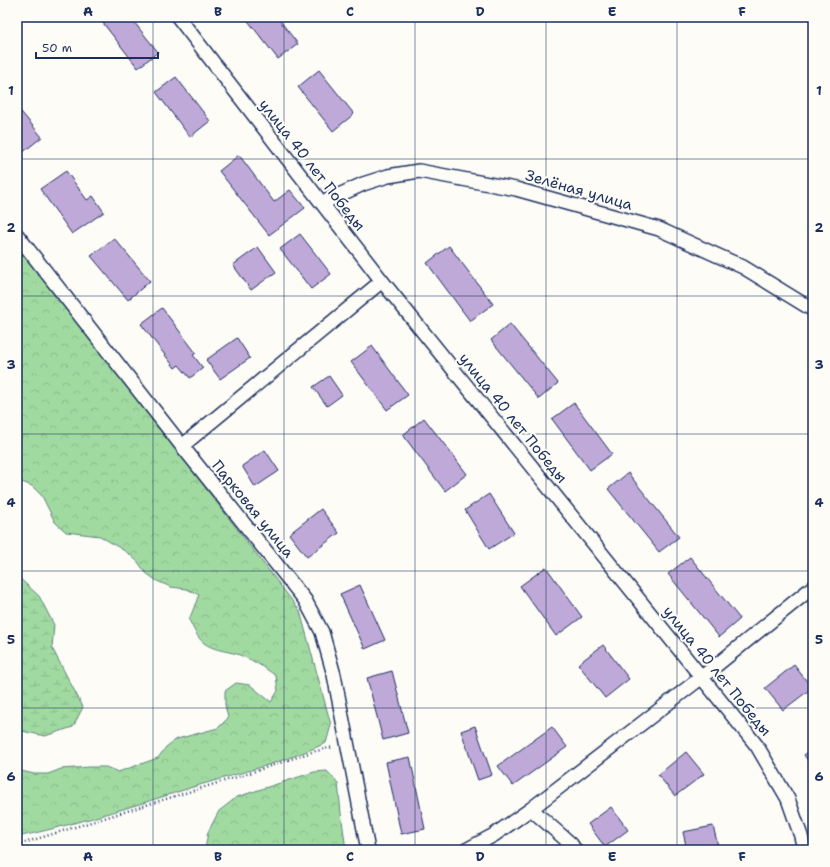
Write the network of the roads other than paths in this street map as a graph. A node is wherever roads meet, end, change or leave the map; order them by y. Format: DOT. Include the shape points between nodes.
graph roads {
  1 [pos="178,17"];
  2 [pos="322,203"];
  3 [pos="17,235"];
  4 [pos="382,281"];
  5 [pos="813,310"];
  6 [pos="182,446"];
  7 [pos="813,587"];
  8 [pos="702,677"];
  9 [pos="531,809"];
  10 [pos="368,850"];
  11 [pos="466,850"];
  12 [pos="575,850"];
  13 [pos="804,850"];
  1 -- 2 [label="street, улица 40 лет Победы"];
  2 -- 4 [label="street, улица 40 лет Победы"];
  2 -- 5 [label="street, Зелёная улица" via="363,184 419,170 516,189 659,229 743,267"];
  3 -- 6 [label="street, Парковая улица"];
  4 -- 6 [label="street"];
  4 -- 8 [label="street, улица 40 лет Победы"];
  6 -- 10 [label="street, Парковая улица" via="305,600 322,632 334,675"];
  7 -- 8 [label="street"];
  8 -- 9 [label="street"];
  8 -- 13 [label="street, улица 40 лет Победы" via="765,759 788,799"];
  9 -- 11 [label="street" via="494,835"];
  9 -- 12 [label="street"];
}
